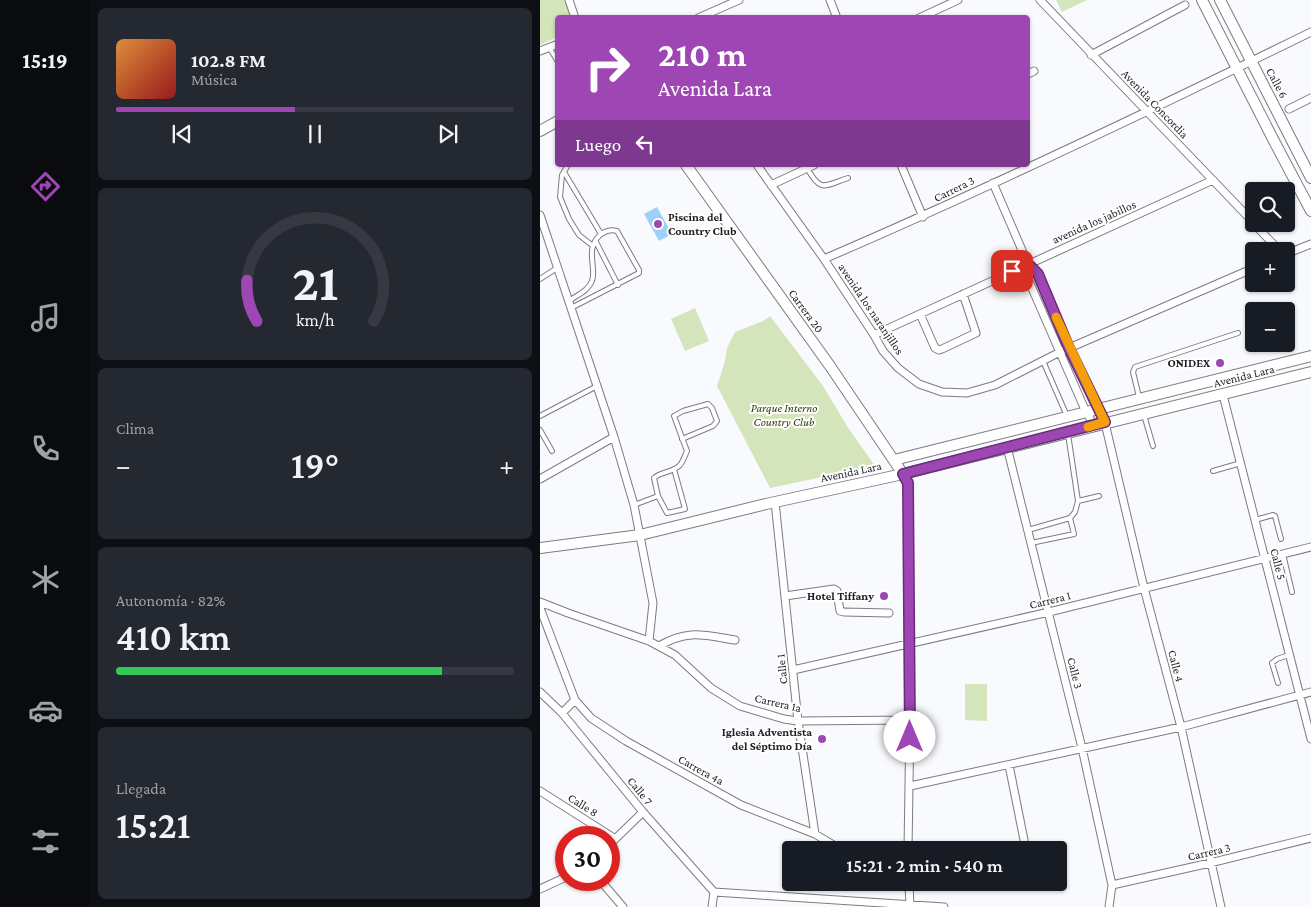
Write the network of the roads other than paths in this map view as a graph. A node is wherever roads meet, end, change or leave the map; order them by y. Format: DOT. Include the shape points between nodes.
graph roads {
  1 [pos="570,0"];
  2 [pos="739,0"];
  3 [pos="830,0"];
  4 [pos="958,0"];
  5 [pos="1040,0"];
  6 [pos="1202,0"];
  7 [pos="1220,0"];
  8 [pos="1185,5"];
  9 [pos="574,15"];
  10 [pos="705,15"];
  11 [pos="836,15"];
  12 [pos="933,15"];
  13 [pos="1311,32"];
  14 [pos="555,45"];
  15 [pos="549,47"];
  16 [pos="540,51"];
  17 [pos="1091,55"];
  18 [pos="555,57"];
  19 [pos="1251,61"];
  20 [pos="1236,69"];
  21 [pos="1311,98"];
  22 [pos="1289,109"];
  23 [pos="1148,112"];
  24 [pos="555,123"];
  25 [pos="540,131"];
  26 [pos="1308,164"];
  27 [pos="1030,166"];
  28 [pos="567,167"];
  29 [pos="687,167"];
  30 [pos="758,167"];
  31 [pos="808,167"];
  32 [pos="810,167"];
  33 [pos="902,167"];
  34 [pos="1028,167"];
  35 [pos="564,172"];
  36 [pos="848,178"];
  37 [pos="1311,178"];
  38 [pos="1213,180"];
  39 [pos="993,183"];
  40 [pos="771,185"];
  41 [pos="1311,211"];
  42 [pos="1245,214"];
  43 [pos="540,215"];
  44 [pos="923,216"];
  45 [pos="1262,232"];
  46 [pos="601,234"];
  47 [pos="1271,242"];
  48 [pos="594,244"];
  49 [pos="1311,244"];
  50 [pos="1295,250"];
  51 [pos="824,259"];
  52 [pos="1028,264"];
  53 [pos="557,268"];
  54 [pos="1245,272"];
  55 [pos="540,279"];
  56 [pos="618,285"];
  57 [pos="963,294"];
  58 [pos="570,305"];
  59 [pos="920,314"];
  60 [pos="1238,333"];
  61 [pos="874,335"];
  62 [pos="1069,348"];
  63 [pos="1060,352"];
  64 [pos="1311,356"];
  65 [pos="1043,361"];
  66 [pos="1311,372"];
  67 [pos="597,386"];
  68 [pos="1223,394"];
  69 [pos="1139,400"];
  70 [pos="1099,409"];
  71 [pos="1086,412"];
  72 [pos="1143,413"];
  73 [pos="540,416"];
  74 [pos="1067,417"];
  75 [pos="1094,425"];
  76 [pos="1107,427"];
  77 [pos="540,430"];
  78 [pos="1068,432"];
  79 [pos="614,436"];
  80 [pos="682,439"];
  81 [pos="1153,446"];
  82 [pos="1007,447"];
  83 [pos="552,451"];
  84 [pos="894,460"];
  85 [pos="1241,463"];
  86 [pos="674,469"];
  87 [pos="1213,470"];
  88 [pos="903,474"];
  89 [pos="540,479"];
  90 [pos="658,496"];
  91 [pos="1099,496"];
  92 [pos="1078,501"];
  93 [pos="775,502"];
  94 [pos="634,505"];
  95 [pos="1070,518"];
  96 [pos="1255,520"];
  97 [pos="1026,530"];
  98 [pos="640,535"];
  99 [pos="1281,539"];
  100 [pos="1030,543"];
  101 [pos="1311,547"];
  102 [pos="540,548"];
  103 [pos="1283,554"];
  104 [pos="1265,558"];
  105 [pos="1144,588"];
  106 [pos="1292,592"];
  107 [pos="785,596"];
  108 [pos="540,602"];
  109 [pos="540,608"];
  110 [pos="1049,612"];
  111 [pos="889,613"];
  112 [pos="735,640"];
  113 [pos="649,641"];
  114 [pos="908,644"];
  115 [pos="659,646"];
  116 [pos="1289,655"];
  117 [pos="794,670"];
  118 [pos="1278,683"];
  119 [pos="540,692"];
  120 [pos="1311,692"];
  121 [pos="1299,695"];
  122 [pos="575,700"];
  123 [pos="562,713"];
  124 [pos="910,720"];
  125 [pos="798,721"];
  126 [pos="1181,727"];
  127 [pos="1311,739"];
  128 [pos="1082,748"];
  129 [pos="1009,765"];
  130 [pos="910,786"];
  131 [pos="540,791"];
  132 [pos="643,812"];
  133 [pos="595,826"];
  134 [pos="620,833"];
  135 [pos="815,834"];
  136 [pos="1311,838"];
  137 [pos="827,841"];
  138 [pos="908,841"];
  139 [pos="1024,841"];
  140 [pos="1210,863"];
  141 [pos="555,882"];
  142 [pos="1112,885"];
  143 [pos="540,889"];
  144 [pos="609,891"];
  145 [pos="909,891"];
  146 [pos="714,892"];
  147 [pos="910,906"];
  148 [pos="623,907"];
  149 [pos="712,907"];
  150 [pos="944,907"];
  151 [pos="1109,907"];
  152 [pos="1221,907"];
  1 -- 9 [label="street"];
  2 -- 10 [label="street"];
  3 -- 11 [label="street"];
  4 -- 12 [label="street"];
  5 -- 17 [label="street, Avenida Concordia"];
  6 -- 20 [label="street"];
  7 -- 19 [label="street, Calle 6"];
  8 -- 17 [label="street"];
  13 -- 19 [label="street, Carrera 3"];
  14 -- 15 [label="street"];
  15 -- 16 [label="street"];
  15 -- 18 [label="lane"];
  17 -- 23 [label="street, Avenida Concordia"];
  19 -- 20 [label="street, Carrera 3"];
  19 -- 26 [label="street, Calle 6"];
  20 -- 23 [label="street, Carrera 3"];
  20 -- 41 [label="street"];
  21 -- 22 [label="street"];
  23 -- 27 [label="street, Carrera 3"];
  23 -- 38 [label="street, Avenida Concordia"];
  24 -- 25 [label="street"];
  26 -- 37 [label="street, Calle 6"];
  28 -- 35 [label="lane"];
  29 -- 84 [label="street, Carrera 20"];
  30 -- 40 [label="street, avenida los naranjillos"];
  31 -- 40 [label="street"];
  32 -- 36 [label="lane" via="815,182 820,185"];
  33 -- 44 [label="street"];
  34 -- 39 [label="street, Carrera 3"];
  35 -- 46 [label="lane"];
  35 -- 48 [label="lane" via="560,197 569,219 579,236"];
  38 -- 42 [label="street, Avenida Concordia"];
  38 -- 52 [label="street, avenida los jabillos"];
  39 -- 44 [label="street, Carrera 3"];
  39 -- 52 [label="street"];
  40 -- 51 [label="street, avenida los naranjillos"];
  43 -- 53 [label="street"];
  44 -- 51 [label="street, Carrera 3"];
  45 -- 47 [label="street, Avenida Concordia"];
  46 -- 48 [label="lane"];
  46 -- 56 [label="lane" via="617,231 639,270 636,276"];
  48 -- 56 [label="lane"];
  48 -- 58 [label="lane" via="593,279"];
  49 -- 50 [label="street"];
  51 -- 61 [label="street, avenida los naranjillos"];
  52 -- 57 [label="street, avenida los jabillos"];
  52 -- 62 [label="street, Calle 4" via="1038,274"];
  52 -- 63 [label="street" via="1028,279"];
  53 -- 55 [label="lane"];
  53 -- 58 [label="street"];
  54 -- 62 [label="street, avenida los naranjillos"];
  56 -- 58 [label="lane"];
  57 -- 59 [label="street, avenida los jabillos"];
  57 -- 59 [label="street" via="976,333 942,349 936,348"];
  58 -- 67 [label="street"];
  59 -- 61 [label="street, avenida los jabillos"];
  60 -- 69 [label="lane" via="1135,367 1133,372"];
  61 -- 65 [label="street, avenida los naranjillos" via="898,368 919,384 942,392 967,393 995,385"];
  62 -- 63 [label="street, avenida los naranjillos"];
  62 -- 70 [label="street, Calle 4"];
  63 -- 65 [label="street, avenida los naranjillos"];
  63 -- 71 [label="street"];
  64 -- 69 [label="street, Avenida Lara"];
  65 -- 74 [label="lane"];
  66 -- 68 [label="street, Avenida Lara"];
  67 -- 73 [label="lane"];
  67 -- 79 [label="street"];
  68 -- 72 [label="street, Avenida Lara"];
  68 -- 85 [label="street, Calle 5"];
  69 -- 70 [label="street, Avenida Lara"];
  70 -- 71 [label="street, Avenida Lara"];
  70 -- 76 [label="street, Calle 4"];
  71 -- 74 [label="street, Avenida Lara"];
  71 -- 75 [label="street"];
  72 -- 76 [label="street, Avenida Lara"];
  72 -- 81 [label="lane"];
  74 -- 84 [label="street, Avenida Lara"];
  75 -- 76 [label="street, Avenida Lara"];
  75 -- 78 [label="street, Avenida Lara"];
  76 -- 105 [label="street, Calle 4"];
  77 -- 83 [label="lane"];
  78 -- 82 [label="street, Avenida Lara"];
  78 -- 92 [label="lane"];
  79 -- 89 [label="street"];
  79 -- 94 [label="street"];
  80 -- 80 [label="lane" via="714,426 717,421 708,404 674,416"];
  80 -- 86 [label="lane" via="687,451 680,466"];
  82 -- 88 [label="street, Avenida Lara"];
  82 -- 97 [label="street, Calle 3"];
  84 -- 88 [label="street, Carrera 20"];
  85 -- 87 [label="lane"];
  85 -- 96 [label="street, Calle 5"];
  86 -- 90 [label="lane" via="654,478"];
  86 -- 90 [label="lane" via="684,509 667,513"];
  88 -- 93 [label="street, Avenida Lara"];
  88 -- 114 [label="street" via="908,483"];
  90 -- 94 [label="lane"];
  91 -- 92 [label="lane"];
  92 -- 95 [label="lane"];
  93 -- 98 [label="street, Avenida Lara"];
  93 -- 107 [label="street, Calle 1"];
  94 -- 98 [label="street"];
  95 -- 97 [label="lane"];
  95 -- 100 [label="lane" via="1074,534"];
  96 -- 99 [label="lane" via="1275,516"];
  96 -- 104 [label="street, Calle 5"];
  97 -- 100 [label="street, Calle 3"];
  98 -- 102 [label="street, Avenida Lara"];
  98 -- 113 [label="street" via="653,603"];
  100 -- 110 [label="street, Calle 3"];
  101 -- 103 [label="street, Carrera 1"];
  103 -- 104 [label="street, Carrera 1"];
  103 -- 106 [label="lane"];
  104 -- 105 [label="street, Carrera 1"];
  104 -- 116 [label="street, Calle 5"];
  105 -- 110 [label="street, Carrera 1"];
  105 -- 126 [label="street, Calle 4"];
  107 -- 111 [label="street" via="834,589 840,610 844,612"];
  107 -- 117 [label="street, Calle 1"];
  108 -- 113 [label="street, Carrera 1a"];
  109 -- 122 [label="street"];
  110 -- 114 [label="street, Carrera 1"];
  110 -- 128 [label="street, Calle 3"];
  112 -- 115 [label="street" via="695,634 672,639"];
  113 -- 115 [label="street, Carrera 1a"];
  114 -- 117 [label="street, Carrera 1"];
  114 -- 124 [label="street"];
  115 -- 125 [label="street, Carrera 1a" via="675,655 711,688 740,706"];
  116 -- 118 [label="lane" via="1272,663"];
  116 -- 121 [label="street, Calle 5"];
  117 -- 125 [label="street, Calle 1"];
  119 -- 123 [label="street, Calle 7"];
  120 -- 121 [label="street"];
  121 -- 126 [label="street"];
  121 -- 127 [label="street, Calle 5"];
  122 -- 123 [label="street"];
  122 -- 135 [label="street, Carrera 4a" via="591,718 619,736 732,800"];
  123 -- 132 [label="street, Calle 7"];
  124 -- 125 [label="street, Carrera 1a"];
  124 -- 130 [label="street"];
  125 -- 135 [label="street, Calle 1"];
  126 -- 128 [label="street"];
  126 -- 140 [label="street, Calle 4"];
  128 -- 129 [label="street"];
  128 -- 142 [label="street, Calle 3"];
  129 -- 130 [label="street"];
  129 -- 139 [label="street"];
  130 -- 138 [label="street"];
  131 -- 133 [label="street, Calle 8"];
  132 -- 134 [label="street"];
  132 -- 146 [label="street, Calle 7"];
  135 -- 137 [label="street, Carrera 4a"];
  136 -- 140 [label="street, Carrera 3"];
  140 -- 142 [label="street, Carrera 3"];
  140 -- 152 [label="street, Calle 4"];
  141 -- 143 [label="street"];
  142 -- 151 [label="street, Calle 3"];
  144 -- 148 [label="street"];
  145 -- 147 [label="street"];
  146 -- 147 [label="street"];
  146 -- 149 [label="street"];
  147 -- 150 [label="street"];
}
